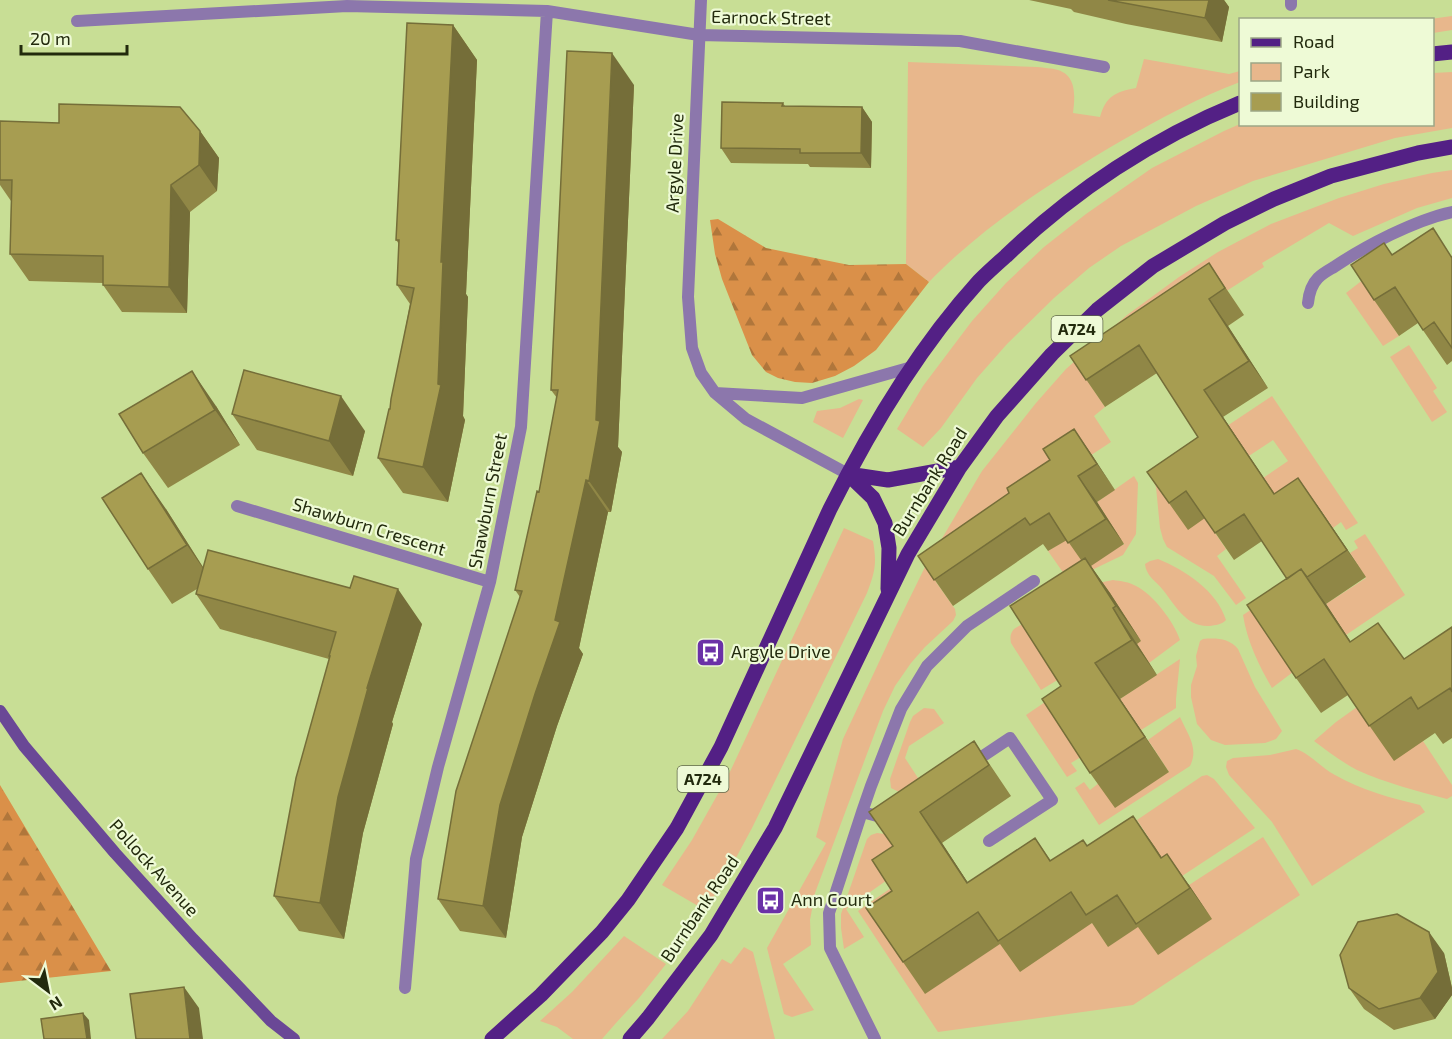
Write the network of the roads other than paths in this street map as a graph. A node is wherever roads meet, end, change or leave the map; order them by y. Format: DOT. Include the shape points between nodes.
graph roads {
  1 [pos="701,0"];
  2 [pos="547,11"];
  3 [pos="77,21"];
  4 [pos="699,35"];
  5 [pos="1452,52"];
  6 [pos="1434,54"];
  7 [pos="1104,67"];
  8 [pos="1239,103"];
  9 [pos="1452,147"];
  10 [pos="1452,212"];
  11 [pos="1308,303"];
  12 [pos="912,367"];
  13 [pos="715,393"];
  14 [pos="960,467"];
  15 [pos="848,474"];
  16 [pos="237,506"];
  17 [pos="1034,581"];
  18 [pos="490,582"];
  19 [pos="888,594"];
  20 [pos="0,711"];
  21 [pos="962,771"];
  22 [pos="862,812"];
  23 [pos="898,813"];
  24 [pos="989,841"];
  25 [pos="405,988"];
  26 [pos="294,1039"];
  27 [pos="492,1039"];
  28 [pos="630,1039"];
  29 [pos="875,1039"];
  1 -- 4 [label="street, Argyle Drive"];
  2 -- 3 [label="street, Earnock Street" via="347,6"];
  2 -- 4 [label="street, Earnock Street"];
  2 -- 18 [label="street, Shawburn Street" via="521,427"];
  4 -- 7 [label="street, Earnock Street" via="960,41"];
  4 -- 13 [label="street, Argyle Drive" via="688,297 692,348 701,374"];
  5 -- 6 [label="main road"];
  8 -- 12 [label="main road, A724" via="1170,136 1075,196 980,280"];
  9 -- 14 [label="main road, Burnbank Road / A724" via="1331,176 1224,223 1153,266 1052,354 997,416"];
  10 -- 11 [label="street" via="1394,233 1348,257 1318,278 1309,291"];
  12 -- 13 [label="street" via="802,398"];
  12 -- 15 [label="main road, A724"];
  13 -- 15 [label="street, Argyle Drive" via="746,419"];
  14 -- 15 [label="main road" via="888,480"];
  14 -- 19 [label="main road, Burnbank Road / A724"];
  15 -- 19 [label="main road, A724" via="873,498 885,523"];
  15 -- 27 [label="main road, A724" via="721,747 677,828 602,932"];
  16 -- 18 [label="street, Shawburn Crescent"];
  17 -- 22 [label="street" via="967,626 927,666 901,709"];
  18 -- 25 [label="street, Shawburn Street" via="416,859"];
  19 -- 28 [label="main road, Burnbank Road / A724" via="775,828 711,935"];
  20 -- 26 [label="street, Pollock Avenue" via="24,746 115,853 266,1016"];
  21 -- 24 [label="street" via="1010,738 1053,800"];
  22 -- 23 [label="street" via="881,817"];
  22 -- 29 [label="street" via="829,913 830,948"];
}
